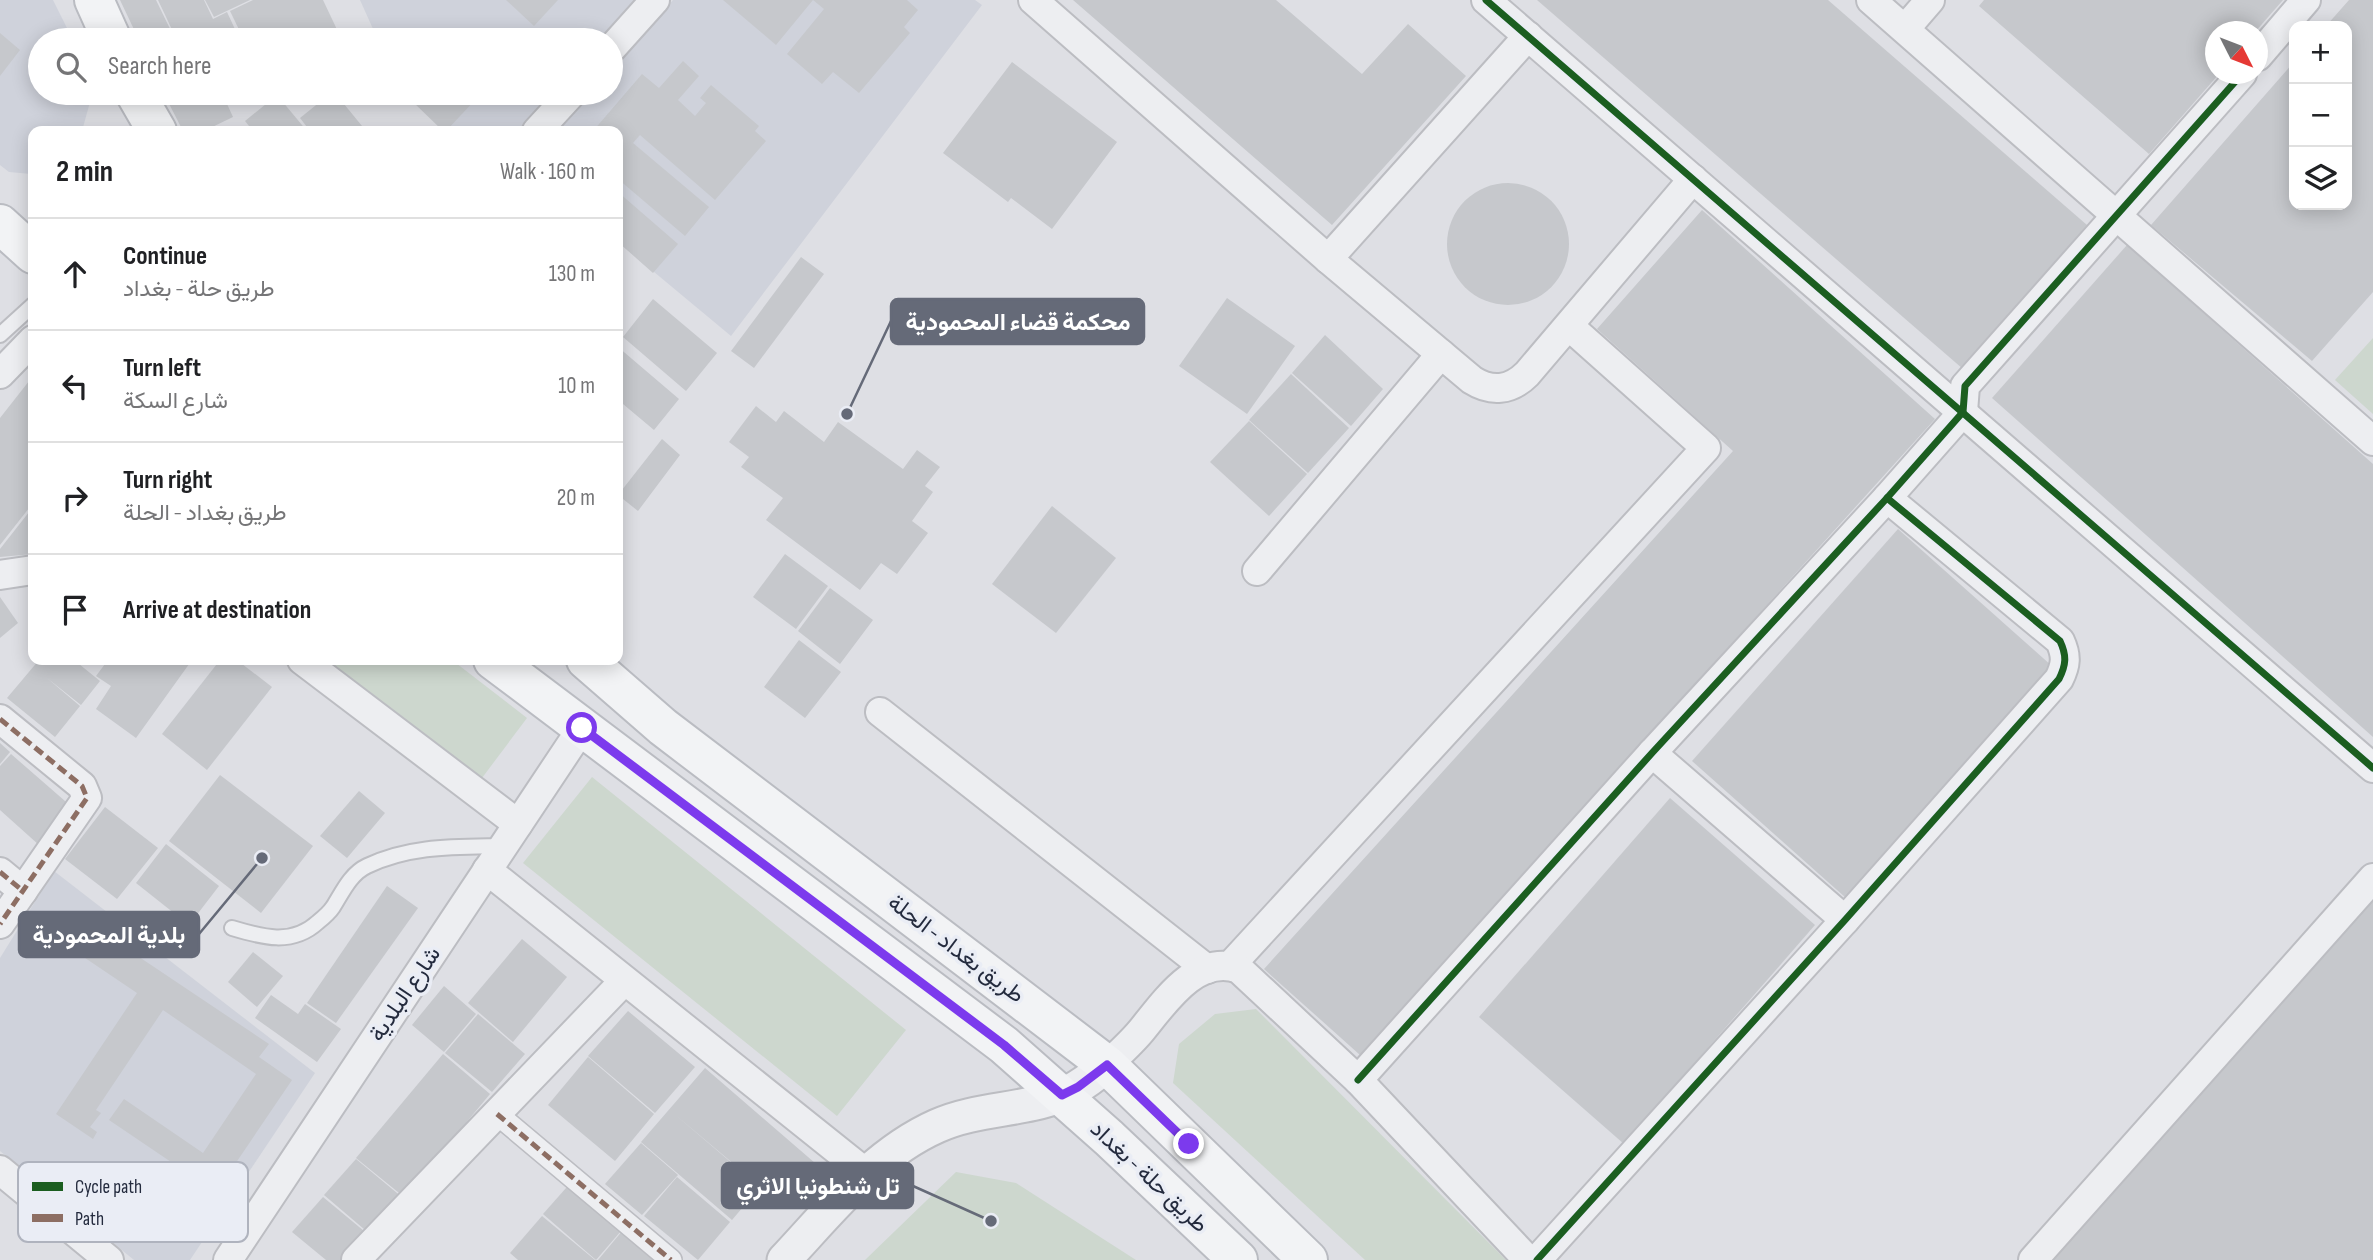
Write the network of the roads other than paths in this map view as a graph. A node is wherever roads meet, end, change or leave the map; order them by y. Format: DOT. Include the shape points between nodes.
graph roads {
  1 [pos="94,0"];
  2 [pos="655,0"];
  3 [pos="1033,0"];
  4 [pos="1486,0"];
  5 [pos="1871,0"];
  6 [pos="1930,0"];
  7 [pos="2306,0"];
  8 [pos="107,28"];
  9 [pos="1905,29"];
  10 [pos="623,36"];
  11 [pos="1528,36"];
  12 [pos="2268,44"];
  13 [pos="2233,84"];
  14 [pos="561,105"];
  15 [pos="542,126"];
  16 [pos="1693,179"];
  17 [pos="2117,216"];
  18 [pos="13,226"];
  19 [pos="28,247"];
  20 [pos="1328,259"];
  21 [pos="28,310"];
  22 [pos="1569,326"];
  23 [pos="0,335"];
  24 [pos="28,345"];
  25 [pos="1441,354"];
  26 [pos="0,374"];
  27 [pos="1963,412"];
  28 [pos="2373,441"];
  29 [pos="1887,498"];
  30 [pos="28,571"];
  31 [pos="1257,571"];
  32 [pos="0,575"];
  33 [pos="308,665"];
  34 [pos="500,665"];
  35 [pos="592,665"];
  36 [pos="880,712"];
  37 [pos="0,719"];
  38 [pos="582,728"];
  39 [pos="1652,753"];
  40 [pos="2373,768"];
  41 [pos="511,835"];
  42 [pos="487,870"];
  43 [pos="0,872"];
  44 [pos="2373,878"];
  45 [pos="23,891"];
  46 [pos="1845,920"];
  47 [pos="0,925"];
  48 [pos="232,928"];
  49 [pos="1218,968"];
  50 [pos="624,981"];
  51 [pos="1107,1065"];
  52 [pos="1358,1080"];
  53 [pos="1062,1095"];
  54 [pos="497,1114"];
  55 [pos="0,1170"];
  56 [pos="866,1172"];
  57 [pos="18,1185"];
  58 [pos="248,1230"];
  59 [pos="88,1242"];
  60 [pos="240,1242"];
  61 [pos="110,1260"];
  62 [pos="228,1260"];
  63 [pos="356,1260"];
  64 [pos="671,1260"];
  65 [pos="784,1260"];
  66 [pos="1238,1260"];
  67 [pos="1308,1260"];
  68 [pos="1528,1260"];
  69 [pos="1537,1260"];
  70 [pos="2033,1260"];
  1 -- 8 [label="main road"];
  2 -- 10 [label="street"];
  3 -- 20 [label="street"];
  4 -- 11 [label="street"];
  5 -- 9 [label="street"];
  6 -- 9 [label="street"];
  7 -- 12 [label="street"];
  9 -- 17 [label="street"];
  11 -- 16 [label="street"];
  11 -- 20 [label="street"];
  13 -- 17 [label="street"];
  14 -- 15 [label="street"];
  16 -- 22 [label="street"];
  16 -- 27 [label="street"];
  17 -- 27 [label="street" via="1965,386"];
  17 -- 28 [label="street"];
  18 -- 19 [label="main road"];
  20 -- 25 [label="street"];
  21 -- 23 [label="lane"];
  22 -- 25 [label="street" via="1520,382 1501,389 1481,386"];
  22 -- 49 [label="street" via="1706,449"];
  24 -- 26 [label="street"];
  25 -- 31 [label="street"];
  27 -- 29 [label="street"];
  27 -- 40 [label="street"];
  29 -- 39 [label="street"];
  29 -- 46 [label="street" via="2060,641 2066,657 2059,679"];
  30 -- 32 [label="street"];
  33 -- 41 [label="street"];
  34 -- 38 [label="main road, طريق حلة - بغداد"];
  35 -- 51 [label="main road, طريق بغداد - الحلة" via="663,727"];
  36 -- 49 [label="street"];
  37 -- 45 [label="street" via="82,786 87,798"];
  38 -- 41 [label="street, شارع البلدية"];
  38 -- 53 [label="main road, طريق حلة - بغداد" via="1004,1045"];
  39 -- 46 [label="street"];
  39 -- 52 [label="street"];
  41 -- 42 [label="street, شارع البلدية"];
  41 -- 48 [label="lane" via="396,854 363,868 343,889 332,910 309,930 290,938 263,937"];
  42 -- 50 [label="street"];
  42 -- 58 [label="street, شارع البلدية"];
  43 -- 45 [label="street"];
  44 -- 70 [label="street"];
  45 -- 47 [label="street"];
  46 -- 69 [label="street"];
  49 -- 51 [label="street" via="1177,989"];
  49 -- 52 [label="street" via="1247,976"];
  50 -- 54 [label="street"];
  50 -- 56 [label="street"];
  51 -- 53 [label="street"];
  51 -- 67 [label="main road, طريق بغداد - الحلة"];
  52 -- 68 [label="street"];
  53 -- 56 [label="street" via="938,1126 900,1146"];
  53 -- 66 [label="main road, طريق حلة - بغداد"];
  54 -- 63 [label="street"];
  54 -- 64 [label="street"];
  55 -- 57 [label="street"];
  56 -- 65 [label="street"];
  59 -- 61 [label="street"];
  60 -- 62 [label="street, شارع البلدية"];
}
